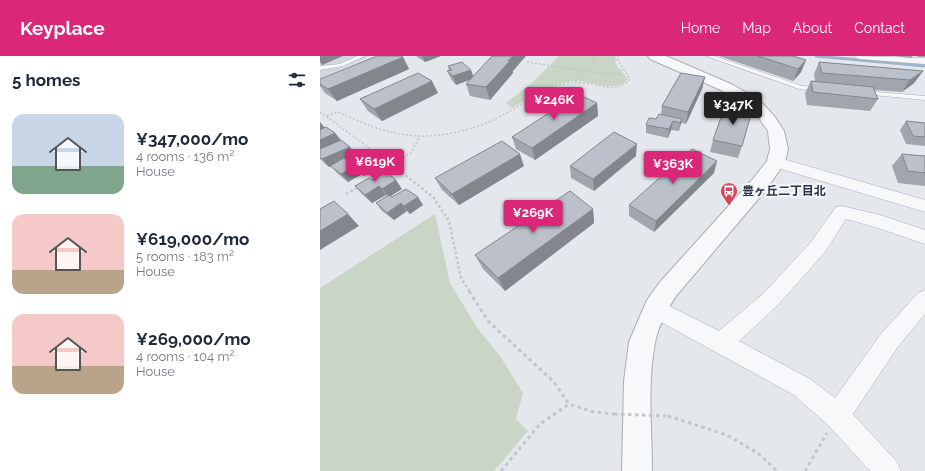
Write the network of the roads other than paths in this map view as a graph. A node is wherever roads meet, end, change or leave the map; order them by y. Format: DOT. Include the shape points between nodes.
graph roads {
  1 [pos="655,56"];
  2 [pos="709,56"];
  3 [pos="860,56"];
  4 [pos="366,59"];
  5 [pos="925,61"];
  6 [pos="320,68"];
  7 [pos="334,77"];
  8 [pos="824,90"];
  9 [pos="855,92"];
  10 [pos="925,98"];
  11 [pos="776,162"];
  12 [pos="925,206"];
  13 [pos="925,237"];
  14 [pos="925,299"];
  15 [pos="655,308"];
  16 [pos="721,343"];
  17 [pos="838,416"];
  18 [pos="636,471"];
  19 [pos="888,471"];
  1 -- 11 [label="street" via="726,87 758,107 776,131 779,149"];
  2 -- 8 [label="lane" via="801,88"];
  3 -- 5 [label="street"];
  4 -- 6 [label="lane"];
  4 -- 7 [label="street"];
  9 -- 10 [label="lane"];
  11 -- 12 [label="street"];
  11 -- 15 [label="street" via="677,278"];
  13 -- 16 [label="street" via="842,212 818,247 772,299"];
  14 -- 17 [label="street" via="889,341"];
  15 -- 16 [label="street"];
  15 -- 18 [label="street" via="642,342 638,382"];
  16 -- 17 [label="street" via="802,387"];
  17 -- 19 [label="street"];
}
